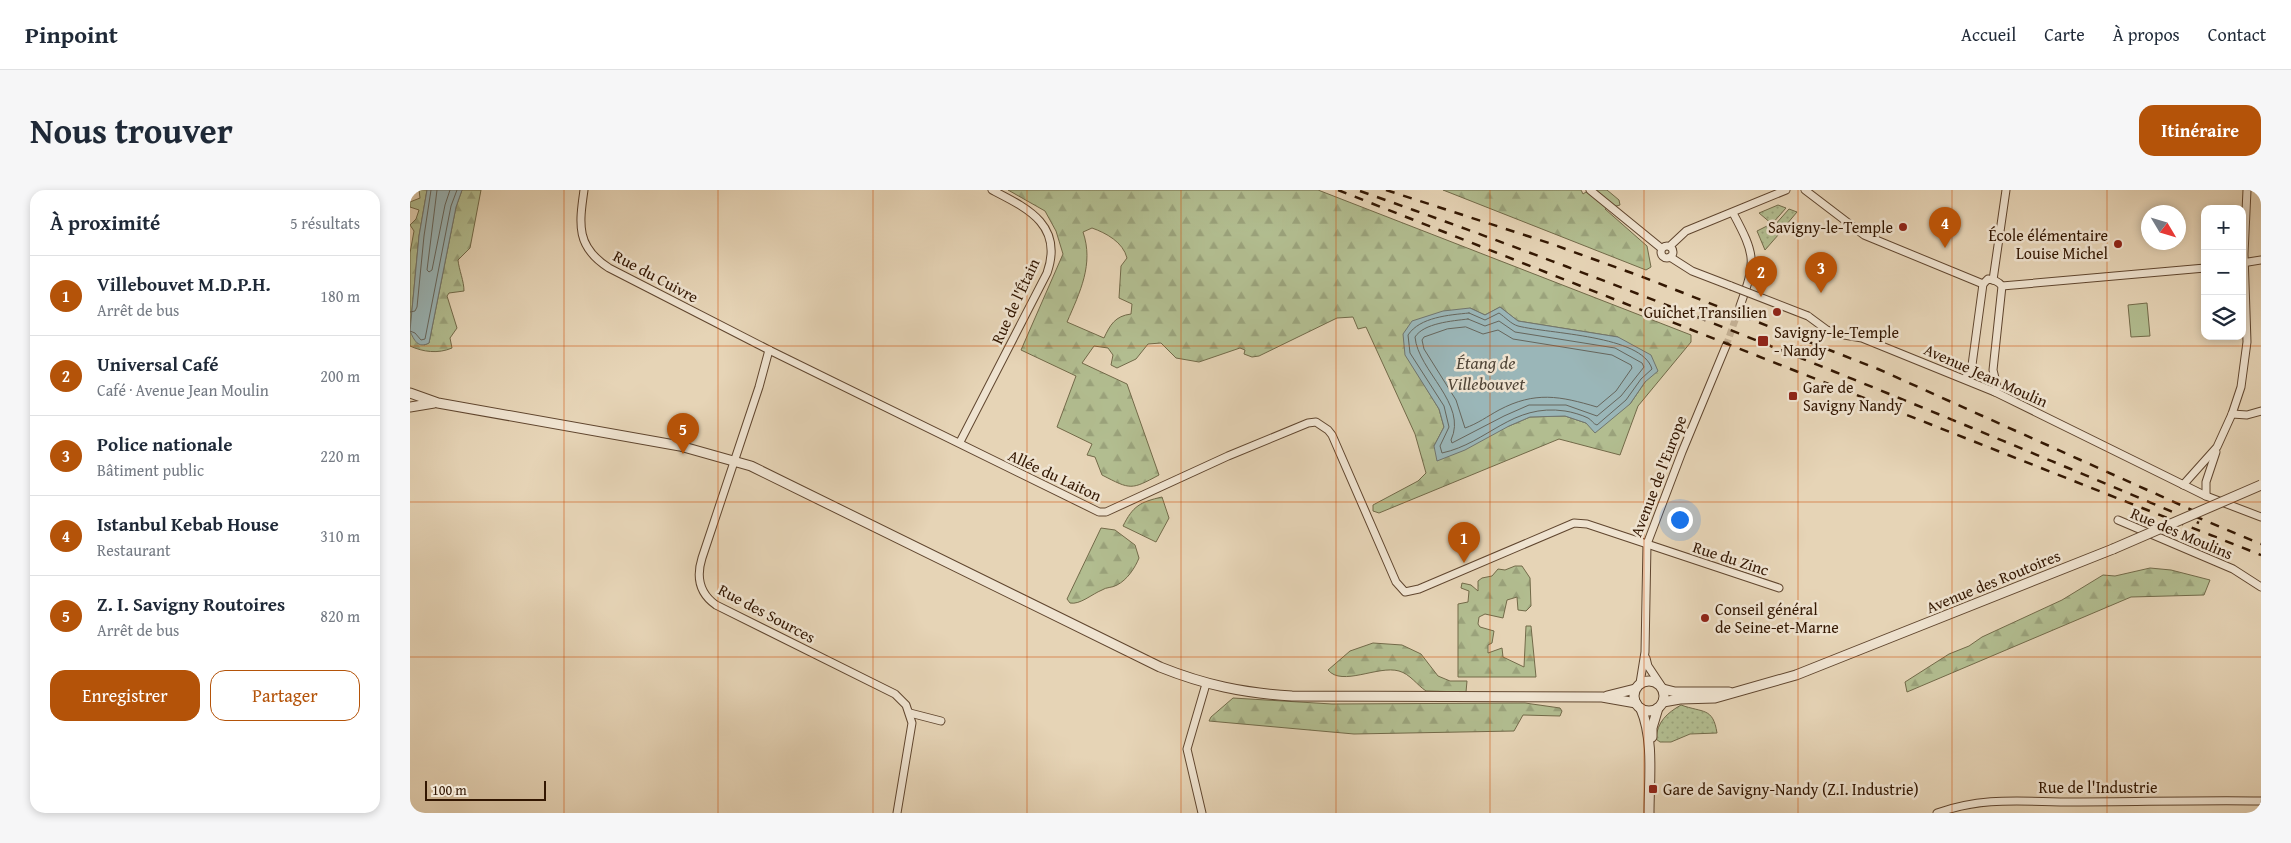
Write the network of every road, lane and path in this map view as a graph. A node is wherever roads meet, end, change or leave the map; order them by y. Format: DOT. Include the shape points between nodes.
graph roads {
  1 [pos="584,190"];
  2 [pos="992,190"];
  3 [pos="1590,190"];
  4 [pos="1786,190"];
  5 [pos="1805,190"];
  6 [pos="2006,190"];
  7 [pos="2247,190"];
  8 [pos="1733,213"];
  9 [pos="1670,246"];
  10 [pos="1661,248"];
  11 [pos="2243,250"];
  12 [pos="1670,257"];
  13 [pos="2261,260"];
  14 [pos="2246,262"];
  15 [pos="2201,268"];
  16 [pos="1993,280"];
  17 [pos="1983,284"];
  18 [pos="2002,286"];
  19 [pos="2245,295"];
  20 [pos="1740,306"];
  21 [pos="1726,346"];
  22 [pos="769,350"];
  23 [pos="1965,379"];
  24 [pos="1995,392"];
  25 [pos="410,393"];
  26 [pos="438,403"];
  27 [pos="410,407"];
  28 [pos="2261,411"];
  29 [pos="2232,414"];
  30 [pos="960,442"];
  31 [pos="2217,447"];
  32 [pos="734,460"];
  33 [pos="2183,484"];
  34 [pos="2261,485"];
  35 [pos="2206,496"];
  36 [pos="2261,517"];
  37 [pos="2118,520"];
  38 [pos="1647,544"];
  39 [pos="2261,587"];
  40 [pos="1779,588"];
  41 [pos="1405,592"];
  42 [pos="1645,652"];
  43 [pos="1206,684"];
  44 [pos="1638,686"];
  45 [pos="1661,687"];
  46 [pos="1731,692"];
  47 [pos="1602,697"];
  48 [pos="1661,705"];
  49 [pos="1638,706"];
  50 [pos="910,713"];
  51 [pos="941,721"];
  52 [pos="1649,757"];
  53 [pos="2261,801"];
  54 [pos="897,813"];
  55 [pos="1202,813"];
  56 [pos="1649,813"];
  57 [pos="1936,813"];
  1 -- 22 [label="street, Rue du Cuivre" via="580,229 596,259"];
  2 -- 30 [label="street, Rue de l'Étain" via="1038,218 1049,237 1050,259 1044,279"];
  3 -- 10 [label="street"];
  4 -- 8 [label="street"];
  5 -- 17 [label="street" via="1864,235"];
  6 -- 16 [label="street"];
  7 -- 11 [label="street"];
  8 -- 9 [label="street" via="1686,231"];
  8 -- 20 [label="street" via="1752,255 1752,269"];
  9 -- 10 [label="street"];
  9 -- 12 [label="street" via="1673,251"];
  10 -- 12 [label="street" via="1662,256"];
  12 -- 23 [label="street, Avenue Jean Moulin, bridge" via="1692,271 1808,316 1827,330 1862,338"];
  13 -- 14 [label="street"];
  15 -- 18 [label="street"];
  16 -- 17 [label="street"];
  16 -- 18 [label="street"];
  17 -- 23 [label="street" via="1972,365"];
  18 -- 24 [label="street" via="1993,370 1997,386"];
  19 -- 29 [label="street" via="2247,342 2241,386"];
  21 -- 38 [label="street, Avenue de l'Europe"];
  22 -- 30 [label="street, Allée du Laiton"];
  22 -- 32 [label="street, Rue des Sources"];
  23 -- 24 [label="street, Avenue Jean Moulin"];
  24 -- 33 [label="street, Avenue Jean Moulin"];
  25 -- 26 [label="street"];
  26 -- 27 [label="street"];
  26 -- 32 [label="street" via="680,446"];
  28 -- 29 [label="street" via="2247,415"];
  29 -- 31 [label="street"];
  30 -- 41 [label="street, Allée du Laiton" via="1099,512 1106,512 1228,456 1316,422 1332,435 1396,582"];
  31 -- 33 [label="street"];
  31 -- 35 [label="street" via="2206,482"];
  32 -- 43 [label="street" via="821,498 1160,667"];
  32 -- 50 [label="street, Rue des Sources" via="699,569 703,593 716,605 895,694"];
  33 -- 35 [label="street, Avenue Jean Moulin"];
  34 -- 46 [label="street, Avenue des Routoires, bridge" via="2113,549 1796,675"];
  35 -- 36 [label="street, Avenue Jean Moulin"];
  37 -- 39 [label="street, Rue des Moulins" via="2217,562"];
  38 -- 40 [label="street, Rue du Zinc"];
  38 -- 41 [label="street, Rue du Zinc" via="1588,524 1574,523 1419,589"];
  38 -- 42 [label="street, Avenue de l'Europe"];
  42 -- 44 [label="street, Avenue de l'Europe"];
  42 -- 45 [label="street, Avenue de l'Europe" via="1648,666"];
  43 -- 47 [label="street" via="1246,693 1292,696"];
  43 -- 55 [label="street" via="1187,749"];
  44 -- 45 [label="street" via="1649,680"];
  44 -- 47 [label="street"];
  44 -- 49 [label="street"];
  45 -- 46 [label="street, Avenue des Routoires" via="1675,692"];
  45 -- 48 [label="street"];
  46 -- 48 [label="street, Avenue des Routoires" via="1715,698 1680,699"];
  47 -- 49 [label="street"];
  48 -- 49 [label="street" via="1649,711"];
  48 -- 52 [label="street" via="1652,728"];
  49 -- 52 [label="street" via="1646,724"];
  50 -- 51 [label="street"];
  50 -- 54 [label="street" via="912,723"];
  52 -- 56 [label="street"];
  53 -- 57 [label="street, Rue de l'Industrie" via="2004,800 1980,802"];
}
